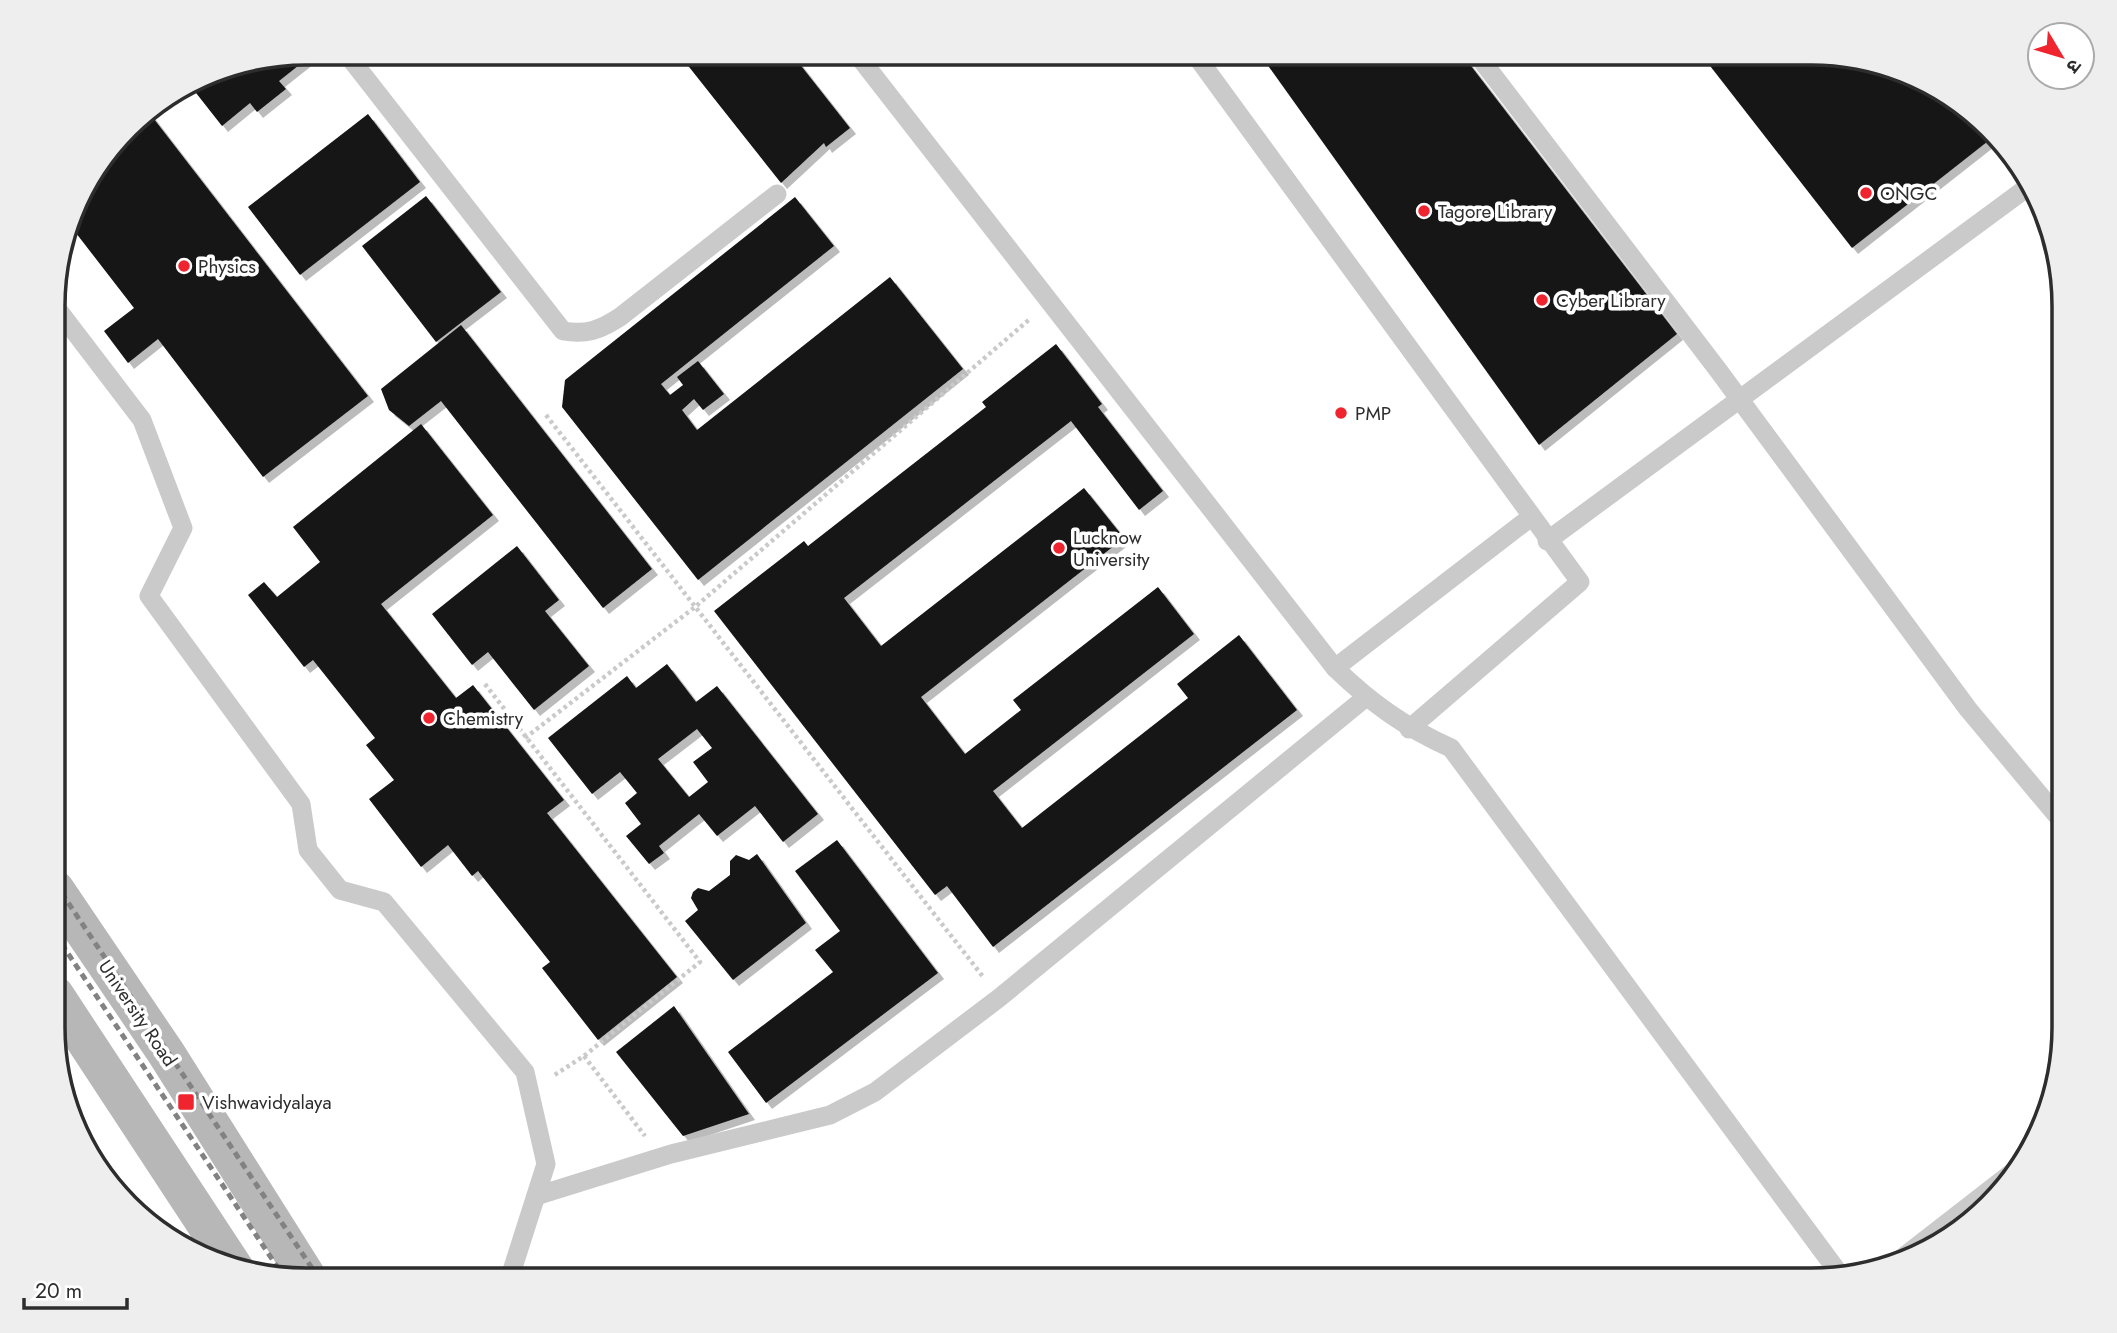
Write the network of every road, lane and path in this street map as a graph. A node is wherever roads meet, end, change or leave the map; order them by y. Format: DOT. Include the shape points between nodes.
graph roads {
  1 [pos="356,65"];
  2 [pos="866,65"];
  3 [pos="1203,65"];
  4 [pos="1486,65"];
  5 [pos="2023,191"];
  6 [pos="777,194"];
  7 [pos="1048,303"];
  8 [pos="65,319"];
  9 [pos="1739,399"];
  10 [pos="546,415"];
  11 [pos="1531,517"];
  12 [pos="1547,541"];
  13 [pos="695,607"];
  14 [pos="1335,668"];
  15 [pos="485,684"];
  16 [pos="1365,698"];
  17 [pos="1409,729"];
  18 [pos="525,738"];
  19 [pos="2052,810"];
  20 [pos="65,904"];
  21 [pos="999,998"];
  22 [pos="65,1010"];
  23 [pos="584,1056"];
  24 [pos="529,1091"];
  25 [pos="661,1157"];
  26 [pos="1987,1192"];
  27 [pos="536,1196"];
  28 [pos="1927,1238"];
  29 [pos="225,1254"];
  30 [pos="1834,1267"];
  31 [pos="301,1268"];
  32 [pos="513,1268"];
  1 -- 6 [label="lane" via="563,331 598,331 620,317"];
  2 -- 7 [label="lane"];
  3 -- 11 [label="lane"];
  4 -- 9 [label="lane"];
  5 -- 9 [label="lane"];
  7 -- 13 [label="path"];
  7 -- 14 [label="lane"];
  8 -- 24 [label="lane" via="142,420 183,528 149,596 301,804 308,850 340,890 384,902 525,1072"];
  9 -- 12 [label="lane"];
  9 -- 19 [label="lane" via="1968,709"];
  10 -- 13 [label="path"];
  11 -- 12 [label="lane"];
  11 -- 14 [label="lane"];
  12 -- 17 [label="lane" via="1580,582"];
  13 -- 18 [label="path"];
  13 -- 21 [label="path"];
  14 -- 16 [label="lane"];
  15 -- 18 [label="path"];
  16 -- 17 [label="lane"];
  16 -- 21 [label="lane"];
  17 -- 30 [label="lane" via="1451,748"];
  18 -- 23 [label="path" via="701,962"];
  20 -- 31 [label="main road, University Road"];
  21 -- 25 [label="lane" via="874,1091 830,1115"];
  22 -- 29 [label="main road"];
  23 -- 24 [label="path"];
  23 -- 25 [label="path"];
  24 -- 27 [label="lane" via="546,1164"];
  25 -- 27 [label="lane"];
  26 -- 28 [label="lane"];
  27 -- 32 [label="lane"];
}
